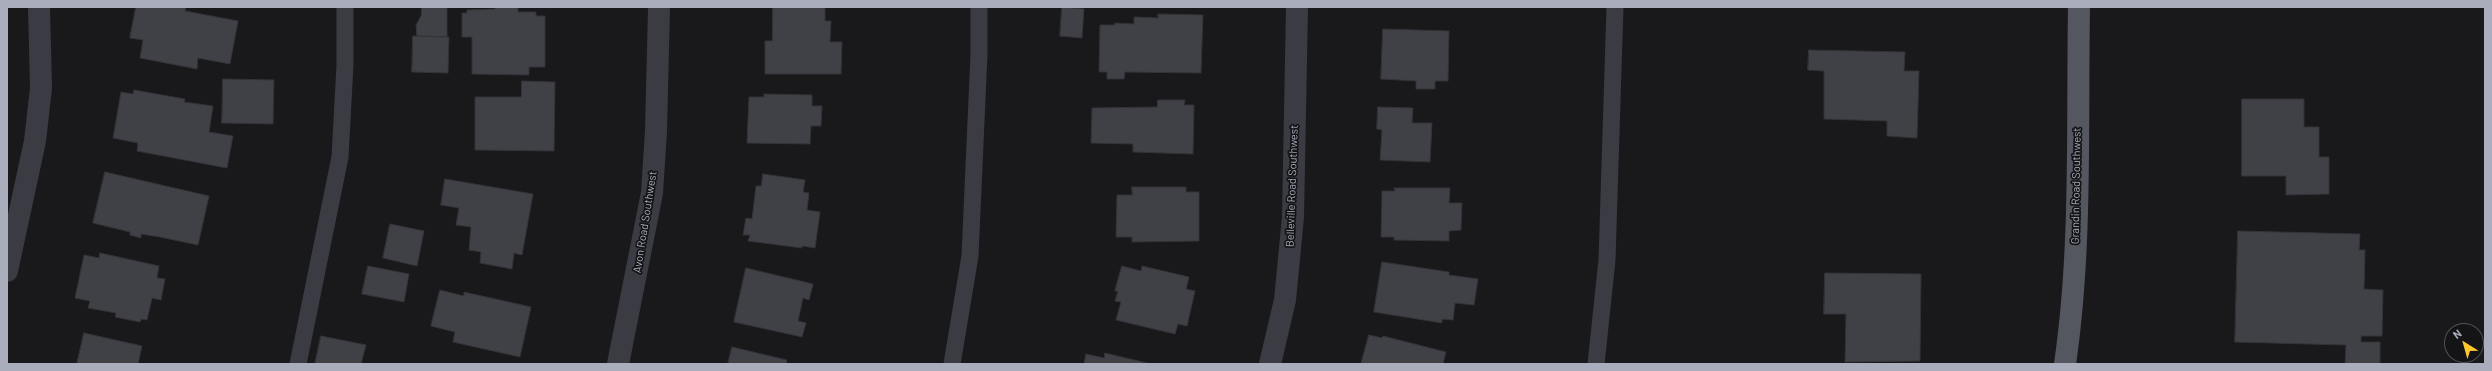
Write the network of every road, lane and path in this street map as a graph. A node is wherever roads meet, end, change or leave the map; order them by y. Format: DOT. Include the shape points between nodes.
graph roads {
  1 [pos="39,7"];
  2 [pos="345,7"];
  3 [pos="659,7"];
  4 [pos="979,7"];
  5 [pos="1297,7"];
  6 [pos="1615,7"];
  7 [pos="2079,7"];
  8 [pos="7,271"];
  9 [pos="298,364"];
  10 [pos="618,364"];
  11 [pos="952,364"];
  12 [pos="1270,364"];
  13 [pos="1596,364"];
  14 [pos="2065,364"];
  1 -- 8 [label="street" via="41,88 35,141"];
  2 -- 9 [label="lane" via="340,157"];
  3 -- 10 [label="street, Avon Road Southwest" via="652,193"];
  4 -- 11 [label="lane" via="970,256"];
  5 -- 12 [label="street, Belleville Road Southwest" via="1293,217 1285,300"];
  6 -- 13 [label="lane" via="1607,260"];
  7 -- 14 [label="main road, Grandin Road Southwest" via="2072,318"];
}
